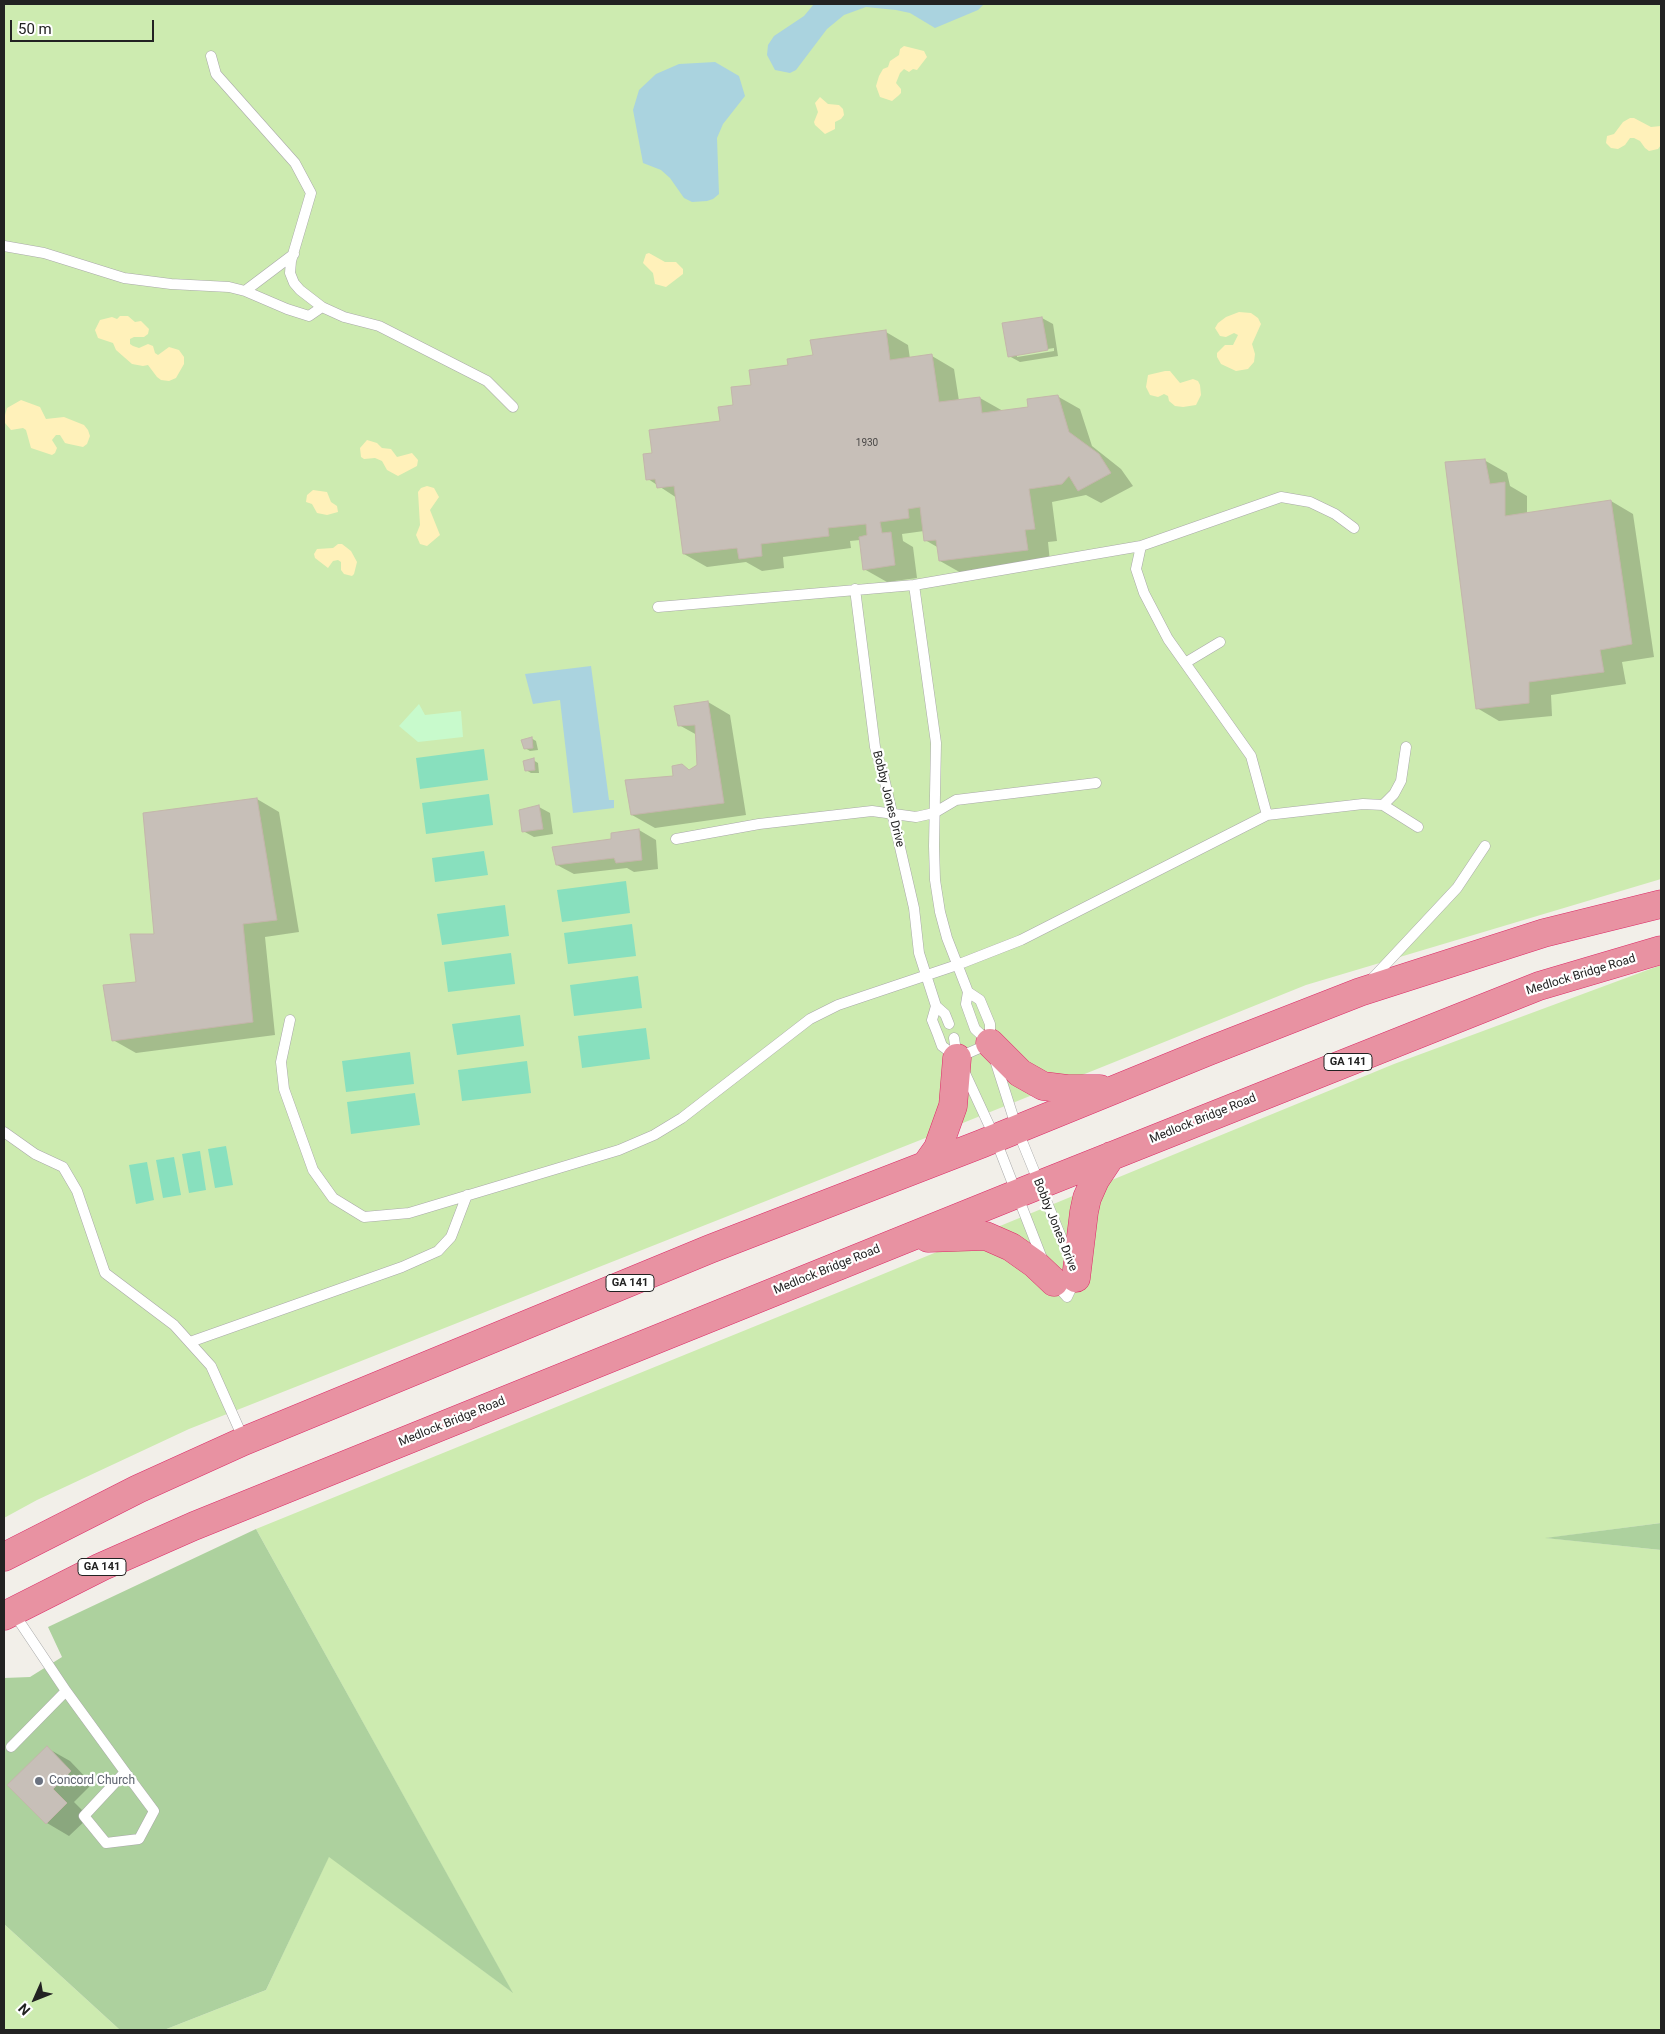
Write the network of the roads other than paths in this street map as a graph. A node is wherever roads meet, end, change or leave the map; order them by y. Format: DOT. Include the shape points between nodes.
graph roads {
  1 [pos="211,56"];
  2 [pos="4,246"];
  3 [pos="294,254"];
  4 [pos="245,291"];
  5 [pos="322,307"];
  6 [pos="513,407"];
  7 [pos="1354,528"];
  8 [pos="1141,546"];
  9 [pos="914,585"];
  10 [pos="855,589"];
  11 [pos="658,607"];
  12 [pos="1220,642"];
  13 [pos="1185,663"];
  14 [pos="1406,747"];
  15 [pos="1096,783"];
  16 [pos="1382,805"];
  17 [pos="934,813"];
  18 [pos="893,814"];
  19 [pos="1267,815"];
  20 [pos="1418,827"];
  21 [pos="676,840"];
  22 [pos="1485,846"];
  23 [pos="1661,904"];
  24 [pos="1661,950"];
  25 [pos="957,966"];
  26 [pos="925,977"];
  27 [pos="968,992"];
  28 [pos="1360,992"];
  29 [pos="936,1006"];
  30 [pos="290,1020"];
  31 [pos="949,1024"];
  32 [pos="990,1043"];
  33 [pos="956,1048"];
  34 [pos="1124,1085"];
  35 [pos="4,1132"];
  36 [pos="1006,1133"];
  37 [pos="1111,1156"];
  38 [pos="926,1165"];
  39 [pos="1028,1190"];
  40 [pos="467,1195"];
  41 [pos="904,1239"];
  42 [pos="1065,1280"];
  43 [pos="190,1342"];
  44 [pos="244,1441"];
  45 [pos="4,1557"];
  46 [pos="8,1614"];
  47 [pos="66,1691"];
  48 [pos="11,1747"];
  49 [pos="125,1772"];
  1 -- 3 [label="lane" via="216,74 294,163 311,193"];
  2 -- 4 [label="lane" via="44,253 124,278"];
  3 -- 4 [label="lane"];
  3 -- 5 [label="lane" via="290,267 294,283"];
  4 -- 5 [label="lane" via="309,316"];
  5 -- 6 [label="lane" via="344,317 380,326 487,381"];
  7 -- 8 [label="lane" via="1310,502 1281,497"];
  8 -- 9 [label="lane"];
  8 -- 13 [label="lane" via="1136,569 1144,593 1168,639"];
  9 -- 10 [label="lane"];
  9 -- 17 [label="lane, Bobby Jones Drive" via="936,743"];
  10 -- 11 [label="lane"];
  10 -- 18 [label="lane, Bobby Jones Drive" via="875,747"];
  12 -- 13 [label="lane"];
  13 -- 19 [label="lane" via="1251,756"];
  14 -- 16 [label="lane" via="1402,780"];
  15 -- 17 [label="lane" via="956,800"];
  16 -- 19 [label="lane" via="1362,804"];
  16 -- 20 [label="lane"];
  17 -- 18 [label="lane" via="916,817"];
  17 -- 25 [label="lane, Bobby Jones Drive" via="935,880 940,912"];
  18 -- 21 [label="lane" via="872,811 759,824"];
  18 -- 26 [label="lane, Bobby Jones Drive"];
  19 -- 25 [label="lane" via="1021,940"];
  22 -- 28 [label="lane" via="1457,888"];
  23 -- 28 [label="highway, GA 141" via="1544,933"];
  24 -- 37 [label="highway, Medlock Bridge Road / GA 141" via="1539,986"];
  25 -- 26 [label="lane"];
  25 -- 27 [label="lane, Bobby Jones Drive"];
  26 -- 29 [label="lane, Bobby Jones Drive"];
  26 -- 40 [label="lane" via="838,1005 810,1019 682,1118 654,1135 619,1150"];
  27 -- 32 [label="lane, Bobby Jones Drive" via="966,1004 975,1029"];
  27 -- 32 [label="lane, Bobby Jones Drive" via="980,1000 990,1024"];
  28 -- 34 [label="highway, GA 141"];
  29 -- 31 [label="lane, Bobby Jones Drive" via="945,1014"];
  29 -- 33 [label="lane, Bobby Jones Drive" via="932,1020 942,1046"];
  30 -- 40 [label="lane" via="280,1062 284,1089 313,1170 333,1198 364,1217 409,1213"];
  32 -- 33 [label="lane"];
  32 -- 34 [label="highway" via="1020,1073 1043,1086 1089,1090"];
  32 -- 36 [label="lane, Bobby Jones Drive"];
  33 -- 36 [label="lane, Bobby Jones Drive"];
  33 -- 38 [label="highway" via="951,1115 938,1148"];
  34 -- 36 [label="highway, GA 141"];
  35 -- 43 [label="lane" via="35,1154 63,1167 77,1191 105,1273 174,1325"];
  36 -- 38 [label="highway, GA 141"];
  36 -- 39 [label="lane, Bobby Jones Drive"];
  36 -- 39 [label="lane, Bobby Jones Drive"];
  37 -- 39 [label="highway, Medlock Bridge Road / GA 141"];
  37 -- 42 [label="highway" via="1094,1180"];
  38 -- 44 [label="highway, GA 141" via="719,1246"];
  39 -- 41 [label="highway, Medlock Bridge Road / GA 141"];
  39 -- 42 [label="lane, Bobby Jones Drive" via="1040,1256"];
  39 -- 42 [label="lane, Bobby Jones Drive" via="1070,1258"];
  40 -- 43 [label="lane" via="450,1237 438,1251 402,1267"];
  41 -- 42 [label="highway" via="986,1236"];
  41 -- 46 [label="highway, Medlock Bridge Road / GA 141" via="194,1526 101,1567"];
  43 -- 44 [label="lane" via="211,1366"];
  44 -- 45 [label="highway, GA 141" via="138,1489"];
  46 -- 47 [label="lane"];
  47 -- 48 [label="lane"];
  47 -- 49 [label="lane"];
  49 -- 49 [label="lane" via="84,1816 106,1843 139,1839 154,1811"];
}
